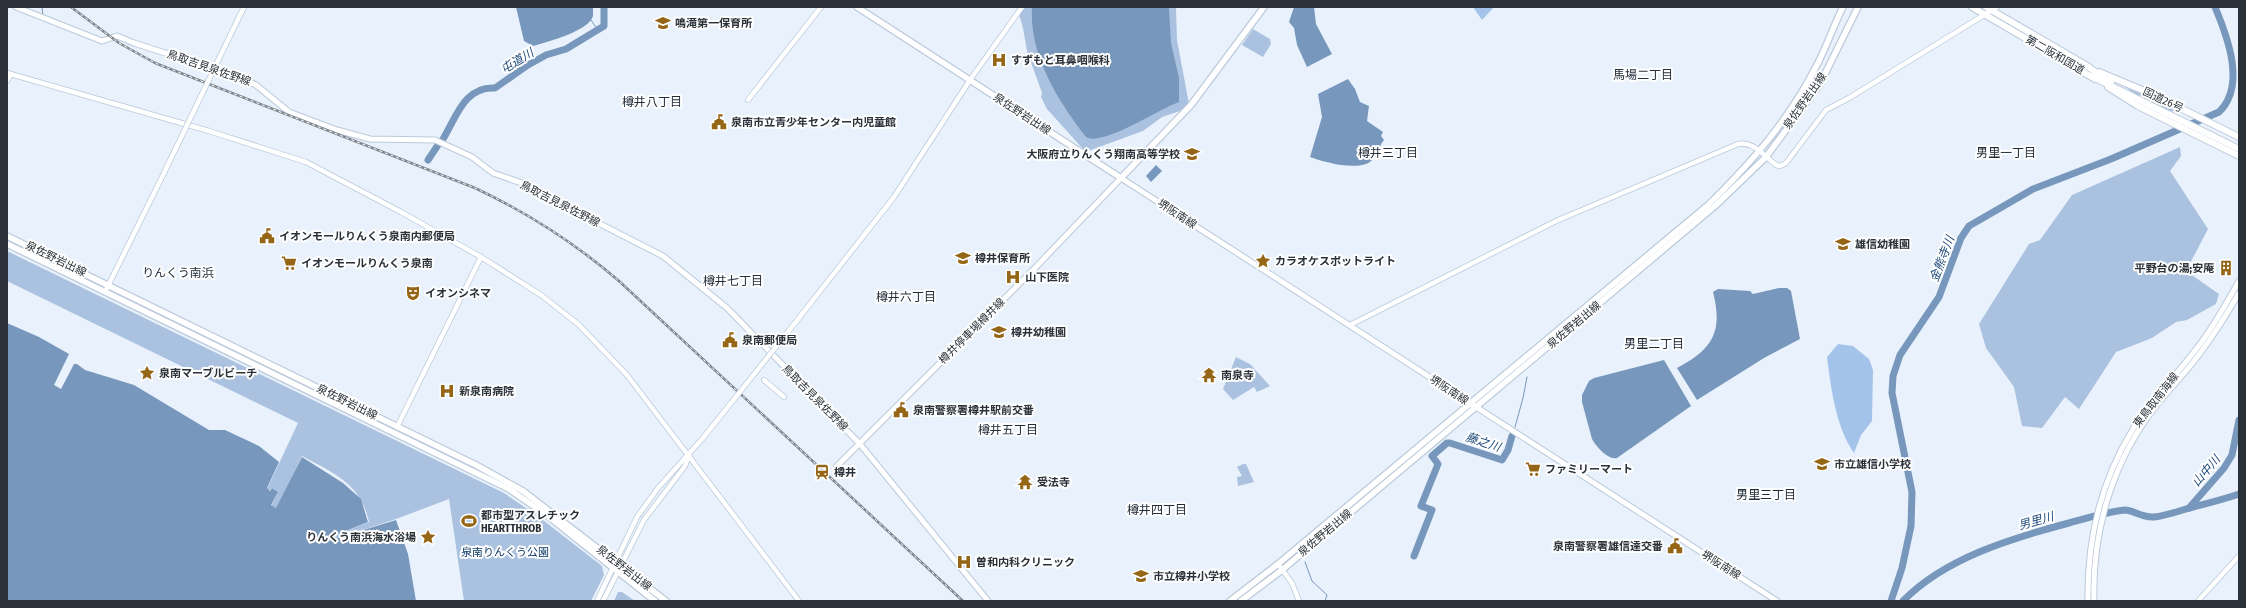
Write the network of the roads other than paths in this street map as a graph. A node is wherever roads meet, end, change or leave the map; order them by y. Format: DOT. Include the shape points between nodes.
graph roads {
  1 [pos="16,7"];
  2 [pos="244,7"];
  3 [pos="821,7"];
  4 [pos="857,7"];
  5 [pos="1022,7"];
  6 [pos="1264,7"];
  7 [pos="1843,7"];
  8 [pos="1858,7"];
  9 [pos="1972,7"];
  10 [pos="1986,7"];
  11 [pos="1994,9"];
  12 [pos="1984,15"];
  13 [pos="2085,65"];
  14 [pos="9,73"];
  15 [pos="2091,76"];
  16 [pos="970,80"];
  17 [pos="7,81"];
  18 [pos="748,100"];
  19 [pos="2140,100"];
  20 [pos="2159,113"];
  21 [pos="2239,136"];
  22 [pos="2239,149"];
  23 [pos="1760,152"];
  24 [pos="2239,156"];
  25 [pos="1766,157"];
  26 [pos="1121,178"];
  27 [pos="7,236"];
  28 [pos="7,244"];
  29 [pos="480,257"];
  30 [pos="2239,282"];
  31 [pos="109,285"];
  32 [pos="105,292"];
  33 [pos="2239,294"];
  34 [pos="1350,325"];
  35 [pos="764,380"];
  36 [pos="784,397"];
  37 [pos="1470,403"];
  38 [pos="1477,407"];
  39 [pos="397,427"];
  40 [pos="860,444"];
  41 [pos="2125,449"];
  42 [pos="689,455"];
  43 [pos="837,466"];
  44 [pos="2239,556"];
  45 [pos="618,563"];
  46 [pos="1278,564"];
  47 [pos="615,570"];
  48 [pos="1282,570"];
  49 [pos="597,601"];
  50 [pos="604,601"];
  51 [pos="655,601"];
  52 [pos="666,601"];
  53 [pos="800,601"];
  54 [pos="988,601"];
  55 [pos="1230,601"];
  56 [pos="1241,601"];
  57 [pos="1299,601"];
  58 [pos="1777,601"];
  59 [pos="2088,601"];
  60 [pos="2094,601"];
  61 [pos="2198,601"];
  1 -- 40 [label="main road, 鳥取吉見泉佐野線" via="102,41 117,36 240,77 256,85 289,112 337,130 370,138 435,140 472,157 493,173 533,187 663,256 727,308"];
  2 -- 31 [label="street, bridge"];
  3 -- 18 [label="street"];
  4 -- 16 [label="main road, 泉佐野岩出線"];
  5 -- 16 [label="street"];
  6 -- 26 [label="main road" via="1191,105"];
  7 -- 23 [label="main road, 泉佐野岩出線" via="1818,64 1776,133"];
  8 -- 25 [label="main road, 泉佐野岩出線" via="1820,84"];
  9 -- 12 [label="highway, 第二阪和国道"];
  10 -- 11 [label="highway, 第二阪和国道"];
  11 -- 12 [label="street"];
  11 -- 13 [label="highway, 第二阪和国道"];
  12 -- 15 [label="highway, 第二阪和国道"];
  12 -- 25 [label="street" via="1826,110 1785,163 1776,165"];
  13 -- 19 [label="highway, 第二阪和国道"];
  13 -- 21 [label="highway, 国道26号"];
  14 -- 17 [label="street"];
  14 -- 29 [label="street" via="306,162"];
  15 -- 19 [label="highway, 第二阪和国道"];
  15 -- 20 [label="highway, 国道26号" via="2138,106"];
  16 -- 26 [label="main road, 泉佐野岩出線"];
  16 -- 42 [label="street, bridge" via="894,197"];
  19 -- 20 [label="highway, 第二阪和国道"];
  20 -- 22 [label="highway, 第二阪和国道"];
  20 -- 24 [label="highway, 国道26号" via="2204,140"];
  23 -- 25 [label="street"];
  23 -- 34 [label="street" via="1748,143 1738,144 1642,184 1550,224"];
  23 -- 37 [label="main road, 泉佐野岩出線" via="1708,205"];
  25 -- 38 [label="main road, 泉佐野岩出線" via="1715,206"];
  26 -- 34 [label="main road, 堺阪南線"];
  26 -- 40 [label="main road, 樽井停車場樽井線"];
  27 -- 31 [label="main road, 泉佐野岩出線"];
  28 -- 32 [label="main road, 泉佐野岩出線"];
  29 -- 39 [label="street"];
  29 -- 42 [label="street" via="542,295 578,324 627,375"];
  30 -- 41 [label="main road, 東鳥取南海線" via="2208,332 2144,412"];
  31 -- 32 [label="street"];
  31 -- 39 [label="main road, 泉佐野岩出線"];
  32 -- 47 [label="main road, 泉佐野岩出線" via="508,489 548,516"];
  33 -- 41 [label="main road, 東鳥取南海線" via="2217,330"];
  34 -- 37 [label="main road, 堺阪南線"];
  35 -- 36 [label="street"];
  37 -- 38 [label="main road, 堺阪南線"];
  37 -- 46 [label="main road, 泉佐野岩出線"];
  38 -- 48 [label="main road, 泉佐野岩出線"];
  38 -- 58 [label="main road, 堺阪南線"];
  39 -- 45 [label="main road, 泉佐野岩出線" via="476,464 523,491"];
  40 -- 43 [label="main road, 樽井停車場樽井線"];
  40 -- 54 [label="main road, 鳥取吉見泉佐野線"];
  41 -- 59 [label="main road, 東鳥取南海線" via="2104,493 2096,520 2090,555"];
  41 -- 60 [label="main road, 東鳥取南海線" via="2102,522 2094,572"];
  42 -- 45 [label="street" via="658,488 637,517"];
  42 -- 53 [label="street"];
  44 -- 61 [label="street"];
  45 -- 47 [label="street"];
  45 -- 52 [label="main road, 泉佐野岩出線"];
  46 -- 48 [label="street"];
  46 -- 55 [label="main road, 泉佐野岩出線"];
  47 -- 49 [label="street"];
  47 -- 50 [label="street"];
  47 -- 51 [label="main road, 泉佐野岩出線"];
  48 -- 56 [label="main road, 泉佐野岩出線"];
  48 -- 57 [label="street" via="1292,583"];
}
